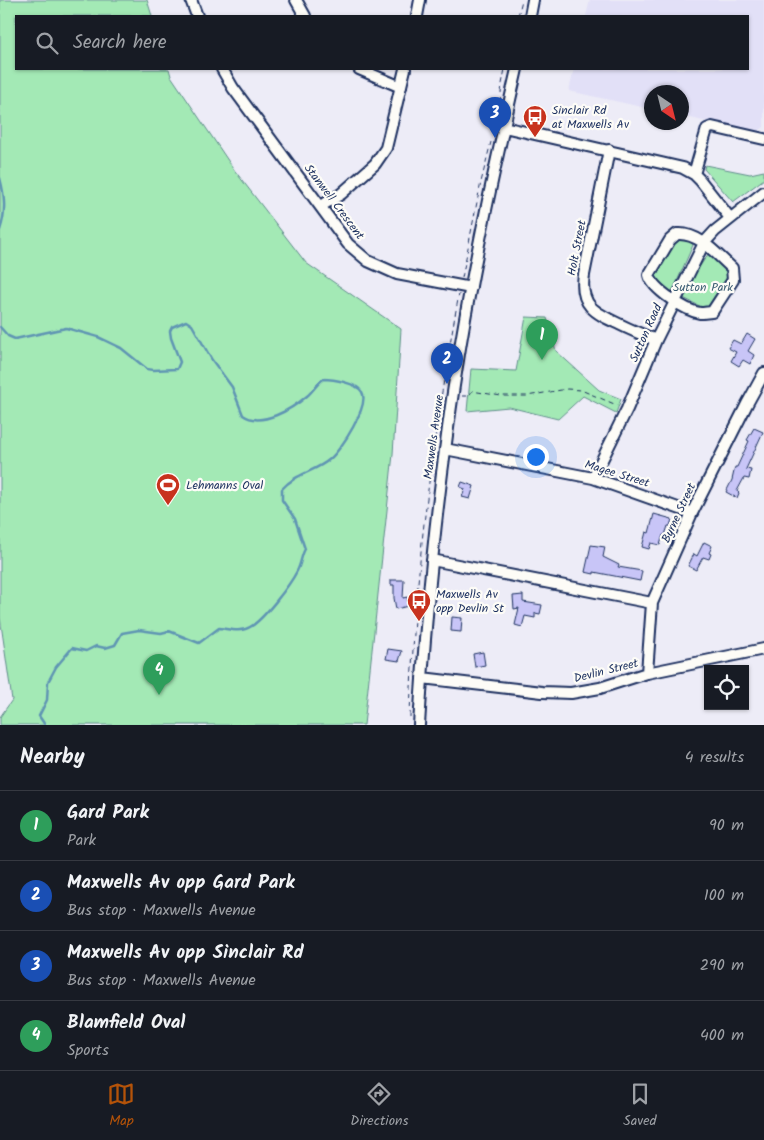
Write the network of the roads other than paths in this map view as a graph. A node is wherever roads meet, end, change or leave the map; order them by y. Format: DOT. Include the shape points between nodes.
graph roads {
  1 [pos="191,0"];
  2 [pos="296,0"];
  3 [pos="420,0"];
  4 [pos="533,0"];
  5 [pos="197,15"];
  6 [pos="304,15"];
  7 [pos="417,15"];
  8 [pos="530,15"];
  9 [pos="223,70"];
  10 [pos="361,70"];
  11 [pos="405,70"];
  12 [pos="518,70"];
  13 [pos="401,87"];
  14 [pos="504,127"];
  15 [pos="764,139"];
  16 [pos="609,150"];
  17 [pos="694,174"];
  18 [pos="764,193"];
  19 [pos="321,206"];
  20 [pos="730,218"];
  21 [pos="704,243"];
  22 [pos="471,288"];
  23 [pos="674,301"];
  24 [pos="656,340"];
  25 [pos="764,373"];
  26 [pos="445,449"];
  27 [pos="593,478"];
  28 [pos="692,512"];
  29 [pos="432,560"];
  30 [pos="652,604"];
  31 [pos="764,649"];
  32 [pos="647,674"];
  33 [pos="422,678"];
  34 [pos="419,725"];
  1 -- 5 [label="street"];
  2 -- 6 [label="street"];
  3 -- 7 [label="street"];
  4 -- 8 [label="street"];
  9 -- 19 [label="street, Stanwell Crescent"];
  10 -- 13 [label="street"];
  11 -- 13 [label="street"];
  12 -- 14 [label="street, Maxwells Avenue"];
  13 -- 19 [label="street" via="386,148 375,164 341,194"];
  14 -- 16 [label="street"];
  14 -- 22 [label="street, Maxwells Avenue"];
  15 -- 17 [label="street" via="713,127 707,129"];
  16 -- 17 [label="street" via="683,168"];
  16 -- 24 [label="street, Holt Street" via="582,283 584,297 600,316"];
  17 -- 20 [label="street"];
  18 -- 20 [label="street, Sutton Road"];
  19 -- 22 [label="street, Stanwell Crescent" via="348,244 368,262 396,274"];
  20 -- 21 [label="street, Sutton Road"];
  21 -- 23 [label="street, Sutton Road"];
  21 -- 23 [label="street" via="687,234 677,234 649,275 655,287"];
  21 -- 23 [label="street" via="732,268 733,280 712,312 700,313"];
  22 -- 26 [label="street, Maxwells Avenue"];
  23 -- 24 [label="street, Sutton Road"];
  24 -- 27 [label="street, Sutton Road"];
  25 -- 28 [label="street, Byrne Street"];
  26 -- 27 [label="street, Magee Street"];
  26 -- 29 [label="street, Maxwells Avenue"];
  27 -- 28 [label="street, Magee Street"];
  28 -- 30 [label="street, Byrne Street"];
  29 -- 30 [label="street"];
  29 -- 33 [label="street, Maxwells Avenue"];
  30 -- 32 [label="street, Byrne Street"];
  31 -- 32 [label="street, Devlin Street"];
  32 -- 33 [label="street, Devlin Street" via="571,693"];
  33 -- 34 [label="street, Maxwells Avenue"];
}
